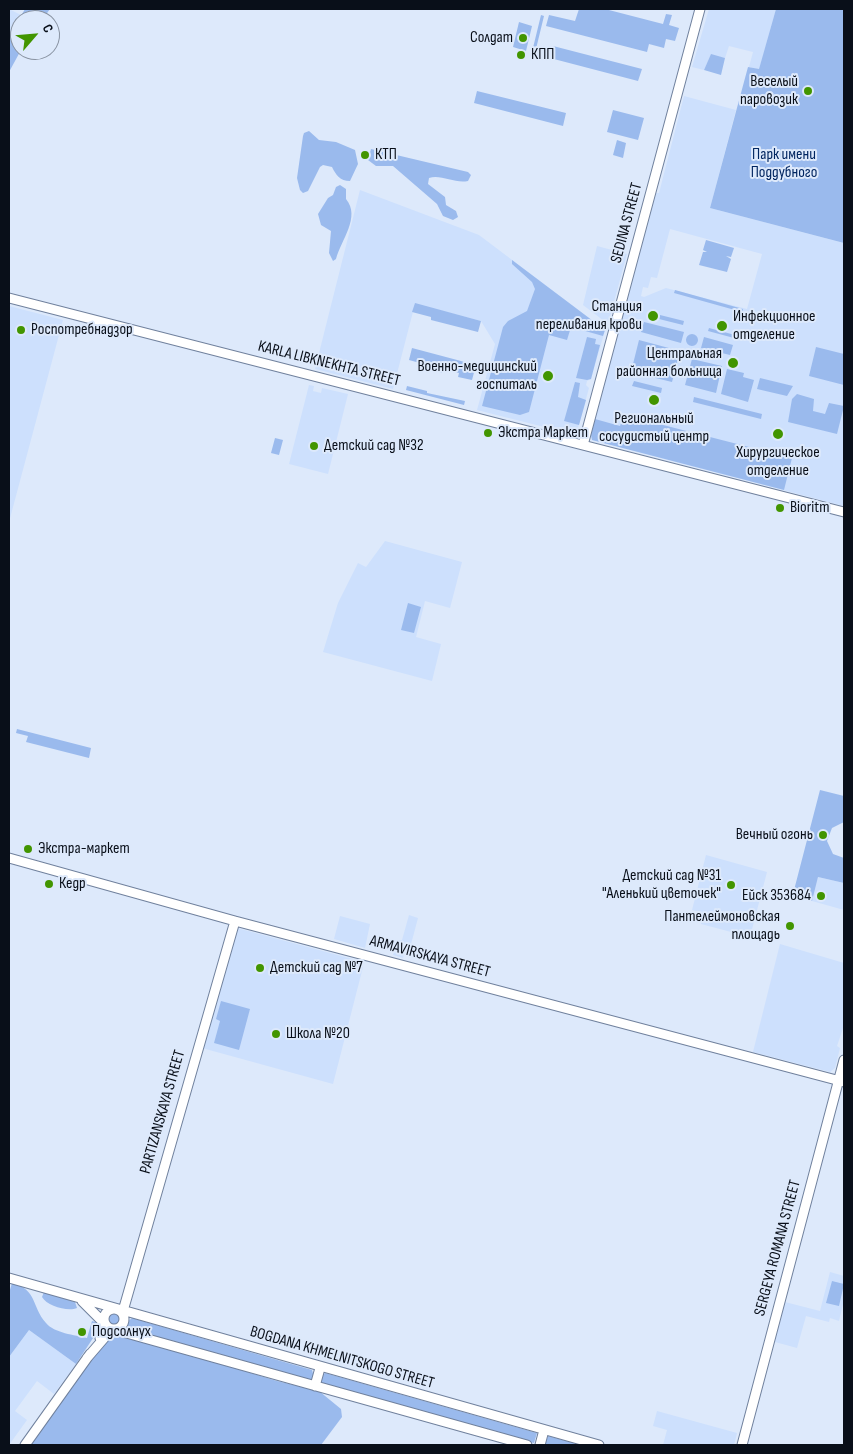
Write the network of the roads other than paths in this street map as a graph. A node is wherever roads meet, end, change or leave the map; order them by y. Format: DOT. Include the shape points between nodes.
graph roads {
  1 [pos="700,9"];
  2 [pos="9,298"];
  3 [pos="583,445"];
  4 [pos="844,512"];
  5 [pos="9,858"];
  6 [pos="235,921"];
  7 [pos="844,1060"];
  8 [pos="842,1081"];
  9 [pos="9,1278"];
  10 [pos="78,1298"];
  11 [pos="120,1310"];
  12 [pos="104,1323"];
  13 [pos="112,1329"];
  14 [pos="87,1358"];
  15 [pos="320,1368"];
  16 [pos="315,1386"];
  17 [pos="544,1430"];
  18 [pos="25,1445"];
  19 [pos="527,1445"];
  20 [pos="540,1445"];
  21 [pos="599,1445"];
  22 [pos="742,1445"];
  1 -- 3 [label="street, SEDINA STREET"];
  2 -- 3 [label="street, KARLA LIBKNEKHTA STREET"];
  3 -- 4 [label="street, KARLA LIBKNEKHTA STREET"];
  5 -- 6 [label="street, ARMAVIRSKAYA STREET"];
  6 -- 8 [label="street, ARMAVIRSKAYA STREET"];
  6 -- 11 [label="street, PARTIZANSKAYA STREET"];
  7 -- 8 [label="street, SERGEYA ROMANA STREET"];
  8 -- 22 [label="street, SERGEYA ROMANA STREET"];
  9 -- 10 [label="street, BOGDANA KHMELNITSKOGO STREET"];
  10 -- 11 [label="street, BOGDANA KHMELNITSKOGO STREET"];
  10 -- 12 [label="street, BOGDANA KHMELNITSKOGO STREET"];
  11 -- 12 [label="street" via="111,1309 106,1313"];
  11 -- 13 [label="street" via="124,1322 119,1328"];
  11 -- 15 [label="street, BOGDANA KHMELNITSKOGO STREET"];
  12 -- 13 [label="street"];
  12 -- 14 [label="street" via="102,1334"];
  13 -- 14 [label="street"];
  13 -- 16 [label="street, BOGDANA KHMELNITSKOGO STREET"];
  14 -- 18 [label="street"];
  15 -- 16 [label="street"];
  15 -- 17 [label="street, BOGDANA KHMELNITSKOGO STREET"];
  16 -- 19 [label="street, BOGDANA KHMELNITSKOGO STREET"];
  17 -- 20 [label="street"];
  17 -- 21 [label="street, BOGDANA KHMELNITSKOGO STREET"];
}
